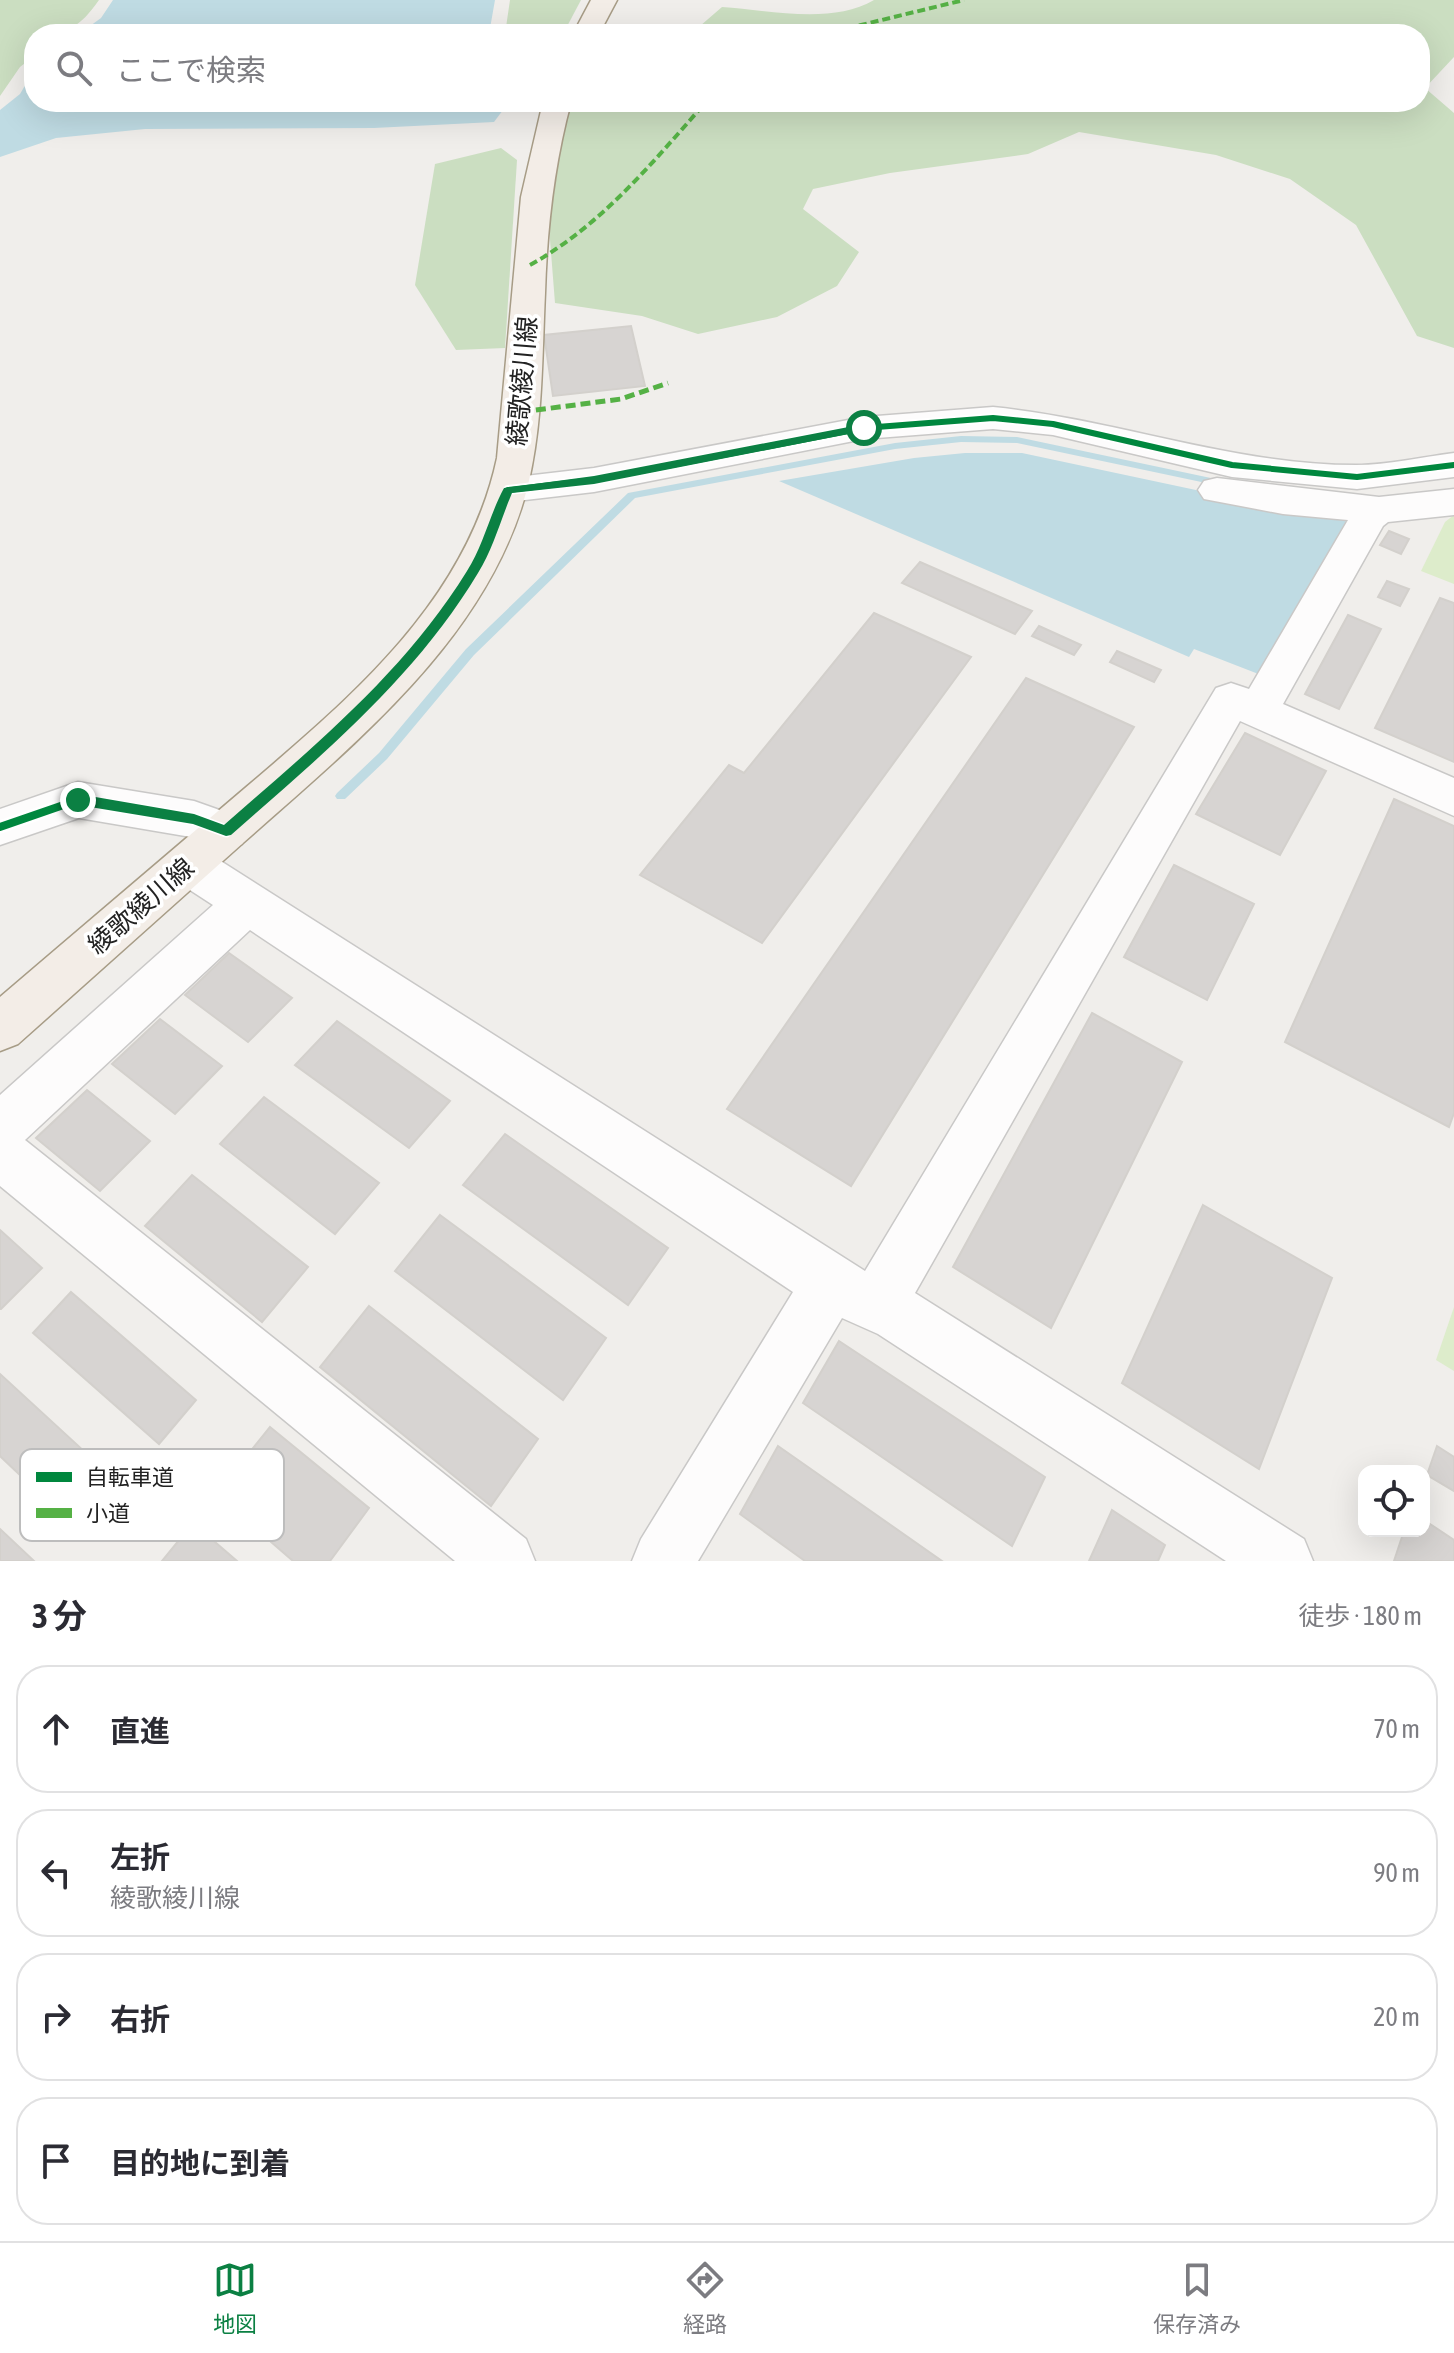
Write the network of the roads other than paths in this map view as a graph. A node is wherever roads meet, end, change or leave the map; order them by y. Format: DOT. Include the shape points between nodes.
graph roads {
  1 [pos="604,0"];
  2 [pos="591,24"];
  3 [pos="554,112"];
  4 [pos="1454,465"];
  5 [pos="770,477"];
  6 [pos="508,490"];
  7 [pos="1454,502"];
  8 [pos="1379,510"];
  9 [pos="1258,711"];
  10 [pos="1454,798"];
  11 [pos="0,827"];
  12 [pos="208,848"];
  13 [pos="248,903"];
  14 [pos="0,1028"];
  15 [pos="0,1129"];
  16 [pos="0,1153"];
  17 [pos="854,1294"];
  18 [pos="1218,1543"];
  19 [pos="504,1561"];
  20 [pos="663,1561"];
  21 [pos="1282,1561"];
  1 -- 2 [label="main road"];
  3 -- 6 [label="main road, 綾歌綾川線" via="533,205 521,412"];
  4 -- 6 [label="street" via="1357,477 1248,466 1053,424 993,418 864,428 594,480"];
  5 -- 8 [label="street" via="906,451 1017,446 1230,492"];
  6 -- 12 [label="main road, 綾歌綾川線" via="475,569 396,675"];
  7 -- 8 [label="street"];
  8 -- 9 [label="street" via="1369,517"];
  9 -- 10 [label="street"];
  9 -- 17 [label="street" via="1231,699"];
  11 -- 12 [label="street" via="78,800 194,819"];
  12 -- 13 [label="street"];
  12 -- 14 [label="main road, 綾歌綾川線"];
  13 -- 15 [label="street"];
  13 -- 17 [label="street"];
  16 -- 19 [label="street"];
  17 -- 18 [label="street" via="898,1314"];
  17 -- 20 [label="street"];
  18 -- 21 [label="street"];
}
